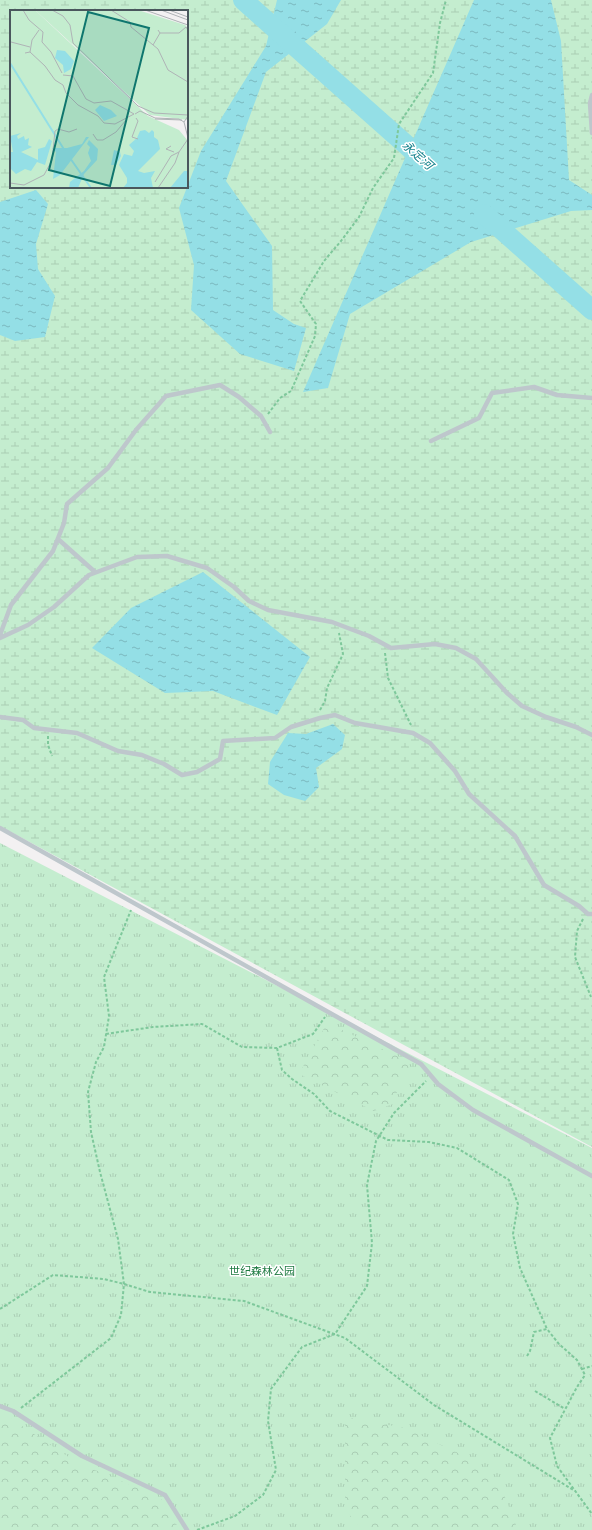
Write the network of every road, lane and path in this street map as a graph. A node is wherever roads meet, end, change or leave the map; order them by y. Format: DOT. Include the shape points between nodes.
graph roads {
  1 [pos="446,0"];
  2 [pos="592,94"];
  3 [pos="592,133"];
  4 [pos="592,398"];
  5 [pos="264,421"];
  6 [pos="270,432"];
  7 [pos="432,441"];
  8 [pos="58,539"];
  9 [pos="95,572"];
  10 [pos="337,624"];
  11 [pos="0,636"];
  12 [pos="384,644"];
  13 [pos="0,717"];
  14 [pos="318,718"];
  15 [pos="49,730"];
  16 [pos="592,735"];
  17 [pos="416,736"];
  18 [pos="52,756"];
  19 [pos="0,828"];
  20 [pos="134,903"];
  21 [pos="586,912"];
  22 [pos="592,914"];
  23 [pos="591,997"];
  24 [pos="328,1012"];
  25 [pos="106,1034"];
  26 [pos="277,1048"];
  27 [pos="432,1076"];
  28 [pos="379,1136"];
  29 [pos="592,1176"];
  30 [pos="124,1284"];
  31 [pos="0,1309"];
  32 [pos="547,1329"];
  33 [pos="335,1334"];
  34 [pos="527,1356"];
  35 [pos="592,1366"];
  36 [pos="582,1369"];
  37 [pos="535,1392"];
  38 [pos="0,1406"];
  39 [pos="565,1409"];
  40 [pos="13,1411"];
  41 [pos="575,1490"];
  42 [pos="592,1514"];
  43 [pos="187,1530"];
  44 [pos="197,1530"];
  1 -- 5 [label="path" via="440,22 433,73 399,124 394,158 373,188 359,218 324,261 300,301 316,324 315,336 291,391 280,398"];
  2 -- 3 [label="lane"];
  4 -- 7 [label="lane" via="557,395 534,386 492,393 479,418"];
  5 -- 6 [label="lane"];
  5 -- 8 [label="lane" via="238,397 220,385 166,396 136,430 108,468 67,504"];
  8 -- 9 [label="lane"];
  8 -- 11 [label="lane" via="53,551 11,605"];
  9 -- 10 [label="lane" via="137,557 167,556 207,568 234,586 249,601 268,610"];
  9 -- 11 [label="lane" via="54,607 28,625"];
  10 -- 12 [label="lane"];
  10 -- 14 [label="path" via="344,654 327,688"];
  12 -- 16 [label="lane" via="391,648 436,644 456,648 476,659 522,706"];
  12 -- 17 [label="path" via="388,678"];
  13 -- 15 [label="lane" via="23,720 34,728"];
  14 -- 15 [label="lane" via="291,727 275,738 223,741 220,759 197,772 182,775 142,755 118,751 77,733"];
  14 -- 17 [label="lane" via="335,715 355,723"];
  15 -- 18 [label="path" via="48,745"];
  17 -- 21 [label="lane" via="430,743 455,771 469,794 515,836 544,885"];
  19 -- 20 [label="lane"];
  20 -- 24 [label="lane"];
  20 -- 25 [label="path" via="104,977 109,1016"];
  21 -- 22 [label="lane"];
  21 -- 23 [label="path" via="578,931 575,957"];
  24 -- 26 [label="path" via="313,1034"];
  24 -- 27 [label="lane" via="421,1064"];
  25 -- 26 [label="path" via="202,1024 242,1047"];
  25 -- 30 [label="path" via="88,1092 91,1132 116,1232"];
  26 -- 28 [label="path" via="282,1070 292,1079 314,1094 330,1111"];
  27 -- 28 [label="path" via="394,1113"];
  27 -- 29 [label="lane" via="438,1084 473,1110"];
  28 -- 32 [label="path" via="388,1140 429,1142 457,1148 508,1180 518,1204 513,1234 520,1268"];
  28 -- 33 [label="path" via="367,1185 372,1243 367,1286"];
  30 -- 31 [label="path" via="104,1279 53,1275"];
  30 -- 33 [label="path" via="150,1292 244,1301"];
  30 -- 40 [label="path" via="121,1315 111,1338 23,1407"];
  32 -- 34 [label="path" via="534,1332"];
  32 -- 36 [label="path" via="577,1360"];
  33 -- 41 [label="path" via="345,1338 434,1405"];
  33 -- 44 [label="path" via="302,1347 271,1389 268,1421 276,1470 263,1495 235,1516"];
  35 -- 36 [label="path"];
  36 -- 39 [label="path" via="585,1374"];
  37 -- 39 [label="path"];
  38 -- 40 [label="lane"];
  39 -- 41 [label="path" via="550,1438 557,1466"];
  40 -- 43 [label="lane" via="82,1456 165,1495"];
  41 -- 42 [label="path"];
}
